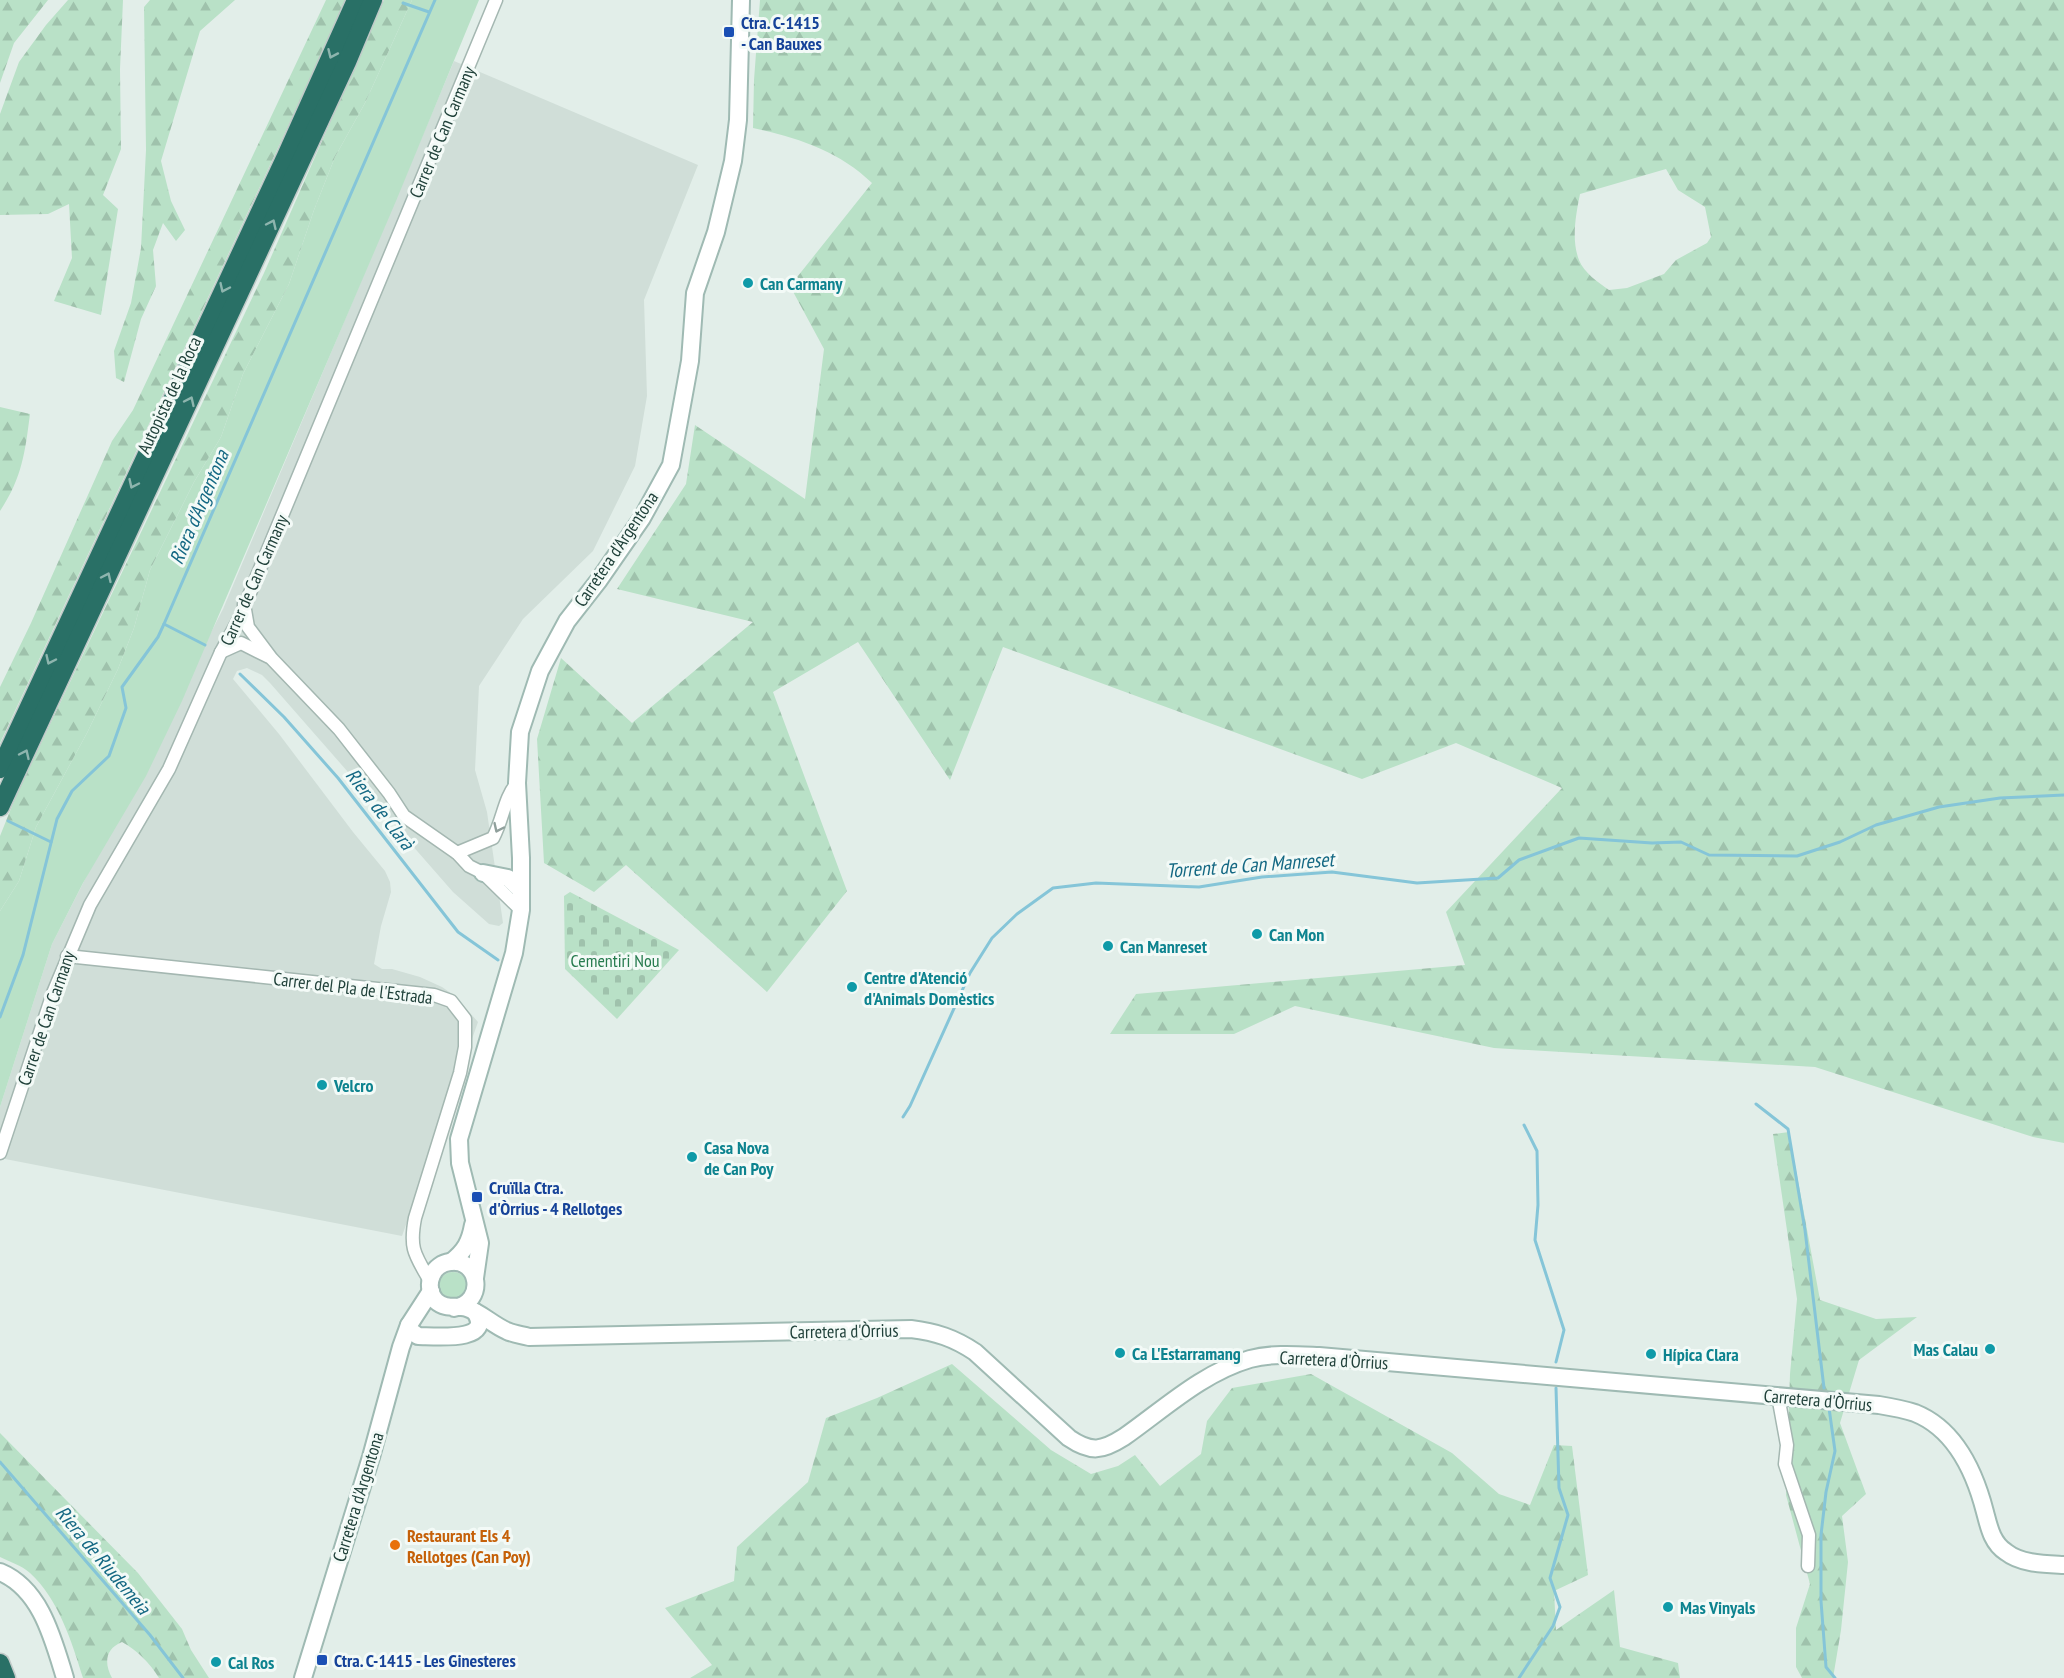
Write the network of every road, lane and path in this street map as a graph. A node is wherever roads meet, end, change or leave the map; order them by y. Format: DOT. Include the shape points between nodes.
graph roads {
  1 [pos="356,0"];
  2 [pos="373,0"];
  3 [pos="496,0"];
  4 [pos="741,0"];
  5 [pos="244,604"];
  6 [pos="221,652"];
  7 [pos="272,659"];
  8 [pos="0,769"];
  9 [pos="518,783"];
  10 [pos="0,807"];
  11 [pos="457,853"];
  12 [pos="483,873"];
  13 [pos="521,890"];
  14 [pos="521,910"];
  15 [pos="67,956"];
  16 [pos="0,1153"];
  17 [pos="474,1221"];
  18 [pos="413,1248"];
  19 [pos="447,1263"];
  20 [pos="475,1285"];
  21 [pos="430,1286"];
  22 [pos="449,1307"];
  23 [pos="479,1314"];
  24 [pos="413,1321"];
  25 [pos="1778,1396"];
  26 [pos="2064,1565"];
  27 [pos="1808,1566"];
  28 [pos="0,1572"];
  29 [pos="0,1663"];
  30 [pos="6,1678"];
  31 [pos="65,1678"];
  32 [pos="303,1678"];
  1 -- 8 [label="highway, Autopista de la Roca, one-way"];
  10 -- 2 [label="highway, Autopista de la Roca, one-way"];
  3 -- 5 [label="street, Carrer de Can Carmany"];
  4 -- 9 [label="street, Carretera d'Argentona" via="733,161 716,232 695,293 690,361 671,465 642,518 567,621 540,671 520,732"];
  5 -- 6 [label="street, Carrer de Can Carmany"];
  5 -- 7 [label="street" via="248,627"];
  6 -- 7 [label="street" via="241,642"];
  6 -- 15 [label="street, Carrer de Can Carmany" via="169,770 90,905"];
  7 -- 11 [label="street" via="339,729 404,816"];
  9 -- 11 [label="street, one-way" via="509,792 493,838"];
  9 -- 13 [label="street, Carretera d'Argentona"];
  11 -- 12 [label="street"];
  12 -- 13 [label="street" via="508,878"];
  12 -- 14 [label="street"];
  13 -- 14 [label="street, Carretera d'Argentona"];
  14 -- 17 [label="street, Carretera d'Argentona" via="514,953 459,1139 460,1163"];
  15 -- 16 [label="street, Carrer de Can Carmany"];
  15 -- 18 [label="street, Carrer del Pla de l'Estrada" via="434,995 451,1001 465,1019 465,1047 415,1218"];
  17 -- 19 [label="street" via="470,1242"];
  17 -- 20 [label="street" via="480,1243"];
  18 -- 19 [label="street" via="426,1259"];
  18 -- 21 [label="street"];
  19 -- 20 [label="street" via="466,1266"];
  19 -- 21 [label="street" via="433,1273"];
  20 -- 22 [label="street" via="468,1302"];
  20 -- 23 [label="street"];
  21 -- 22 [label="street" via="436,1300"];
  21 -- 24 [label="street, Carretera d'Argentona"];
  22 -- 23 [label="street, Carretera d'Òrrius"];
  22 -- 24 [label="street"];
  23 -- 24 [label="street" via="477,1329 469,1335 418,1336 411,1331"];
  23 -- 25 [label="street, Carretera d'Òrrius" via="506,1331 529,1337 930,1331 975,1352 1079,1445 1100,1449 1124,1437 1216,1371 1250,1359 1281,1354"];
  24 -- 32 [label="street, Carretera d'Argentona" via="401,1347"];
  25 -- 26 [label="street, Carretera d'Òrrius" via="1879,1405 1915,1413 1929,1421 1950,1439 1970,1469 1998,1546 2015,1558"];
  25 -- 27 [label="street" via="1785,1464 1809,1535"];
  28 -- 31 [label="street" via="15,1578 41,1609"];
  29 -- 30 [label="highway"];
}
